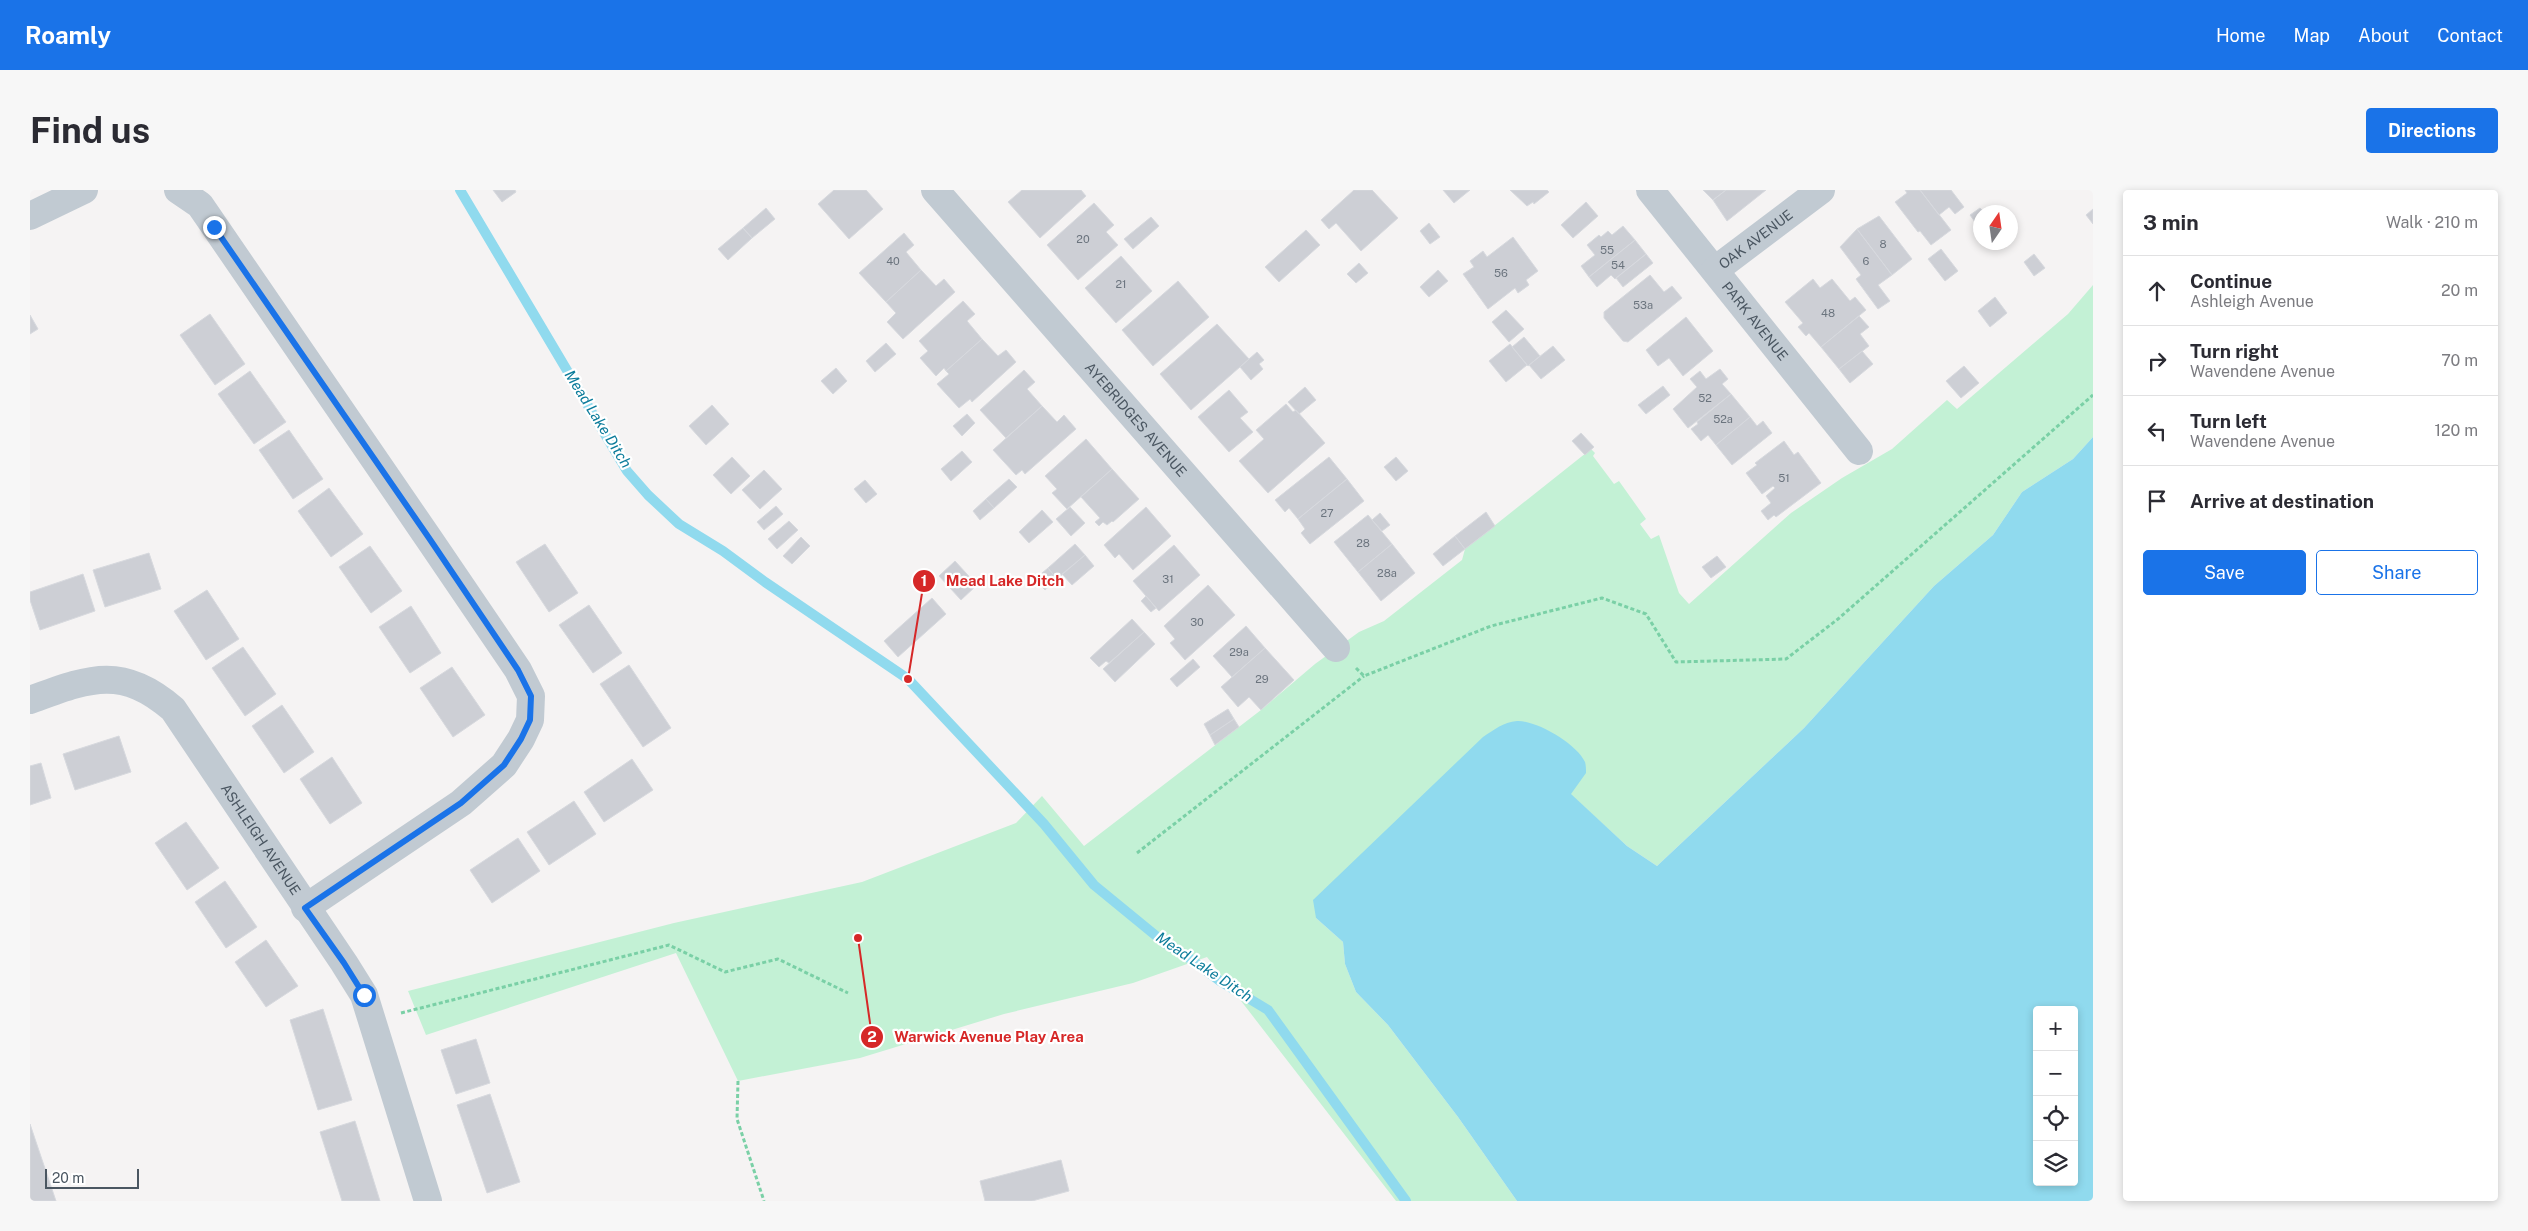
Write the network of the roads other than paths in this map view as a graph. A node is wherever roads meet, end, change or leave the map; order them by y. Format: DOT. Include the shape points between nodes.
graph roads {
  1 [pos="84,190"];
  2 [pos="178,190"];
  3 [pos="934,190"];
  4 [pos="1650,190"];
  5 [pos="1821,190"];
  6 [pos="30,216"];
  7 [pos="1716,270"];
  8 [pos="1859,451"];
  9 [pos="1336,648"];
  10 [pos="30,700"];
  11 [pos="305,908"];
  12 [pos="428,1201"];
  1 -- 6 [label="street"];
  2 -- 11 [label="street" via="200,204 518,670 531,696 530,720 504,765 461,803"];
  3 -- 9 [label="street, AYEBRIDGES AVENUE"];
  4 -- 7 [label="street, PARK AVENUE"];
  5 -- 7 [label="street, OAK AVENUE"];
  7 -- 8 [label="street, PARK AVENUE"];
  10 -- 11 [label="street, ASHLEIGH AVENUE" via="102,678 130,683 154,693 173,709"];
  11 -- 12 [label="street, ASHLEIGH AVENUE" via="364,995"];
}
